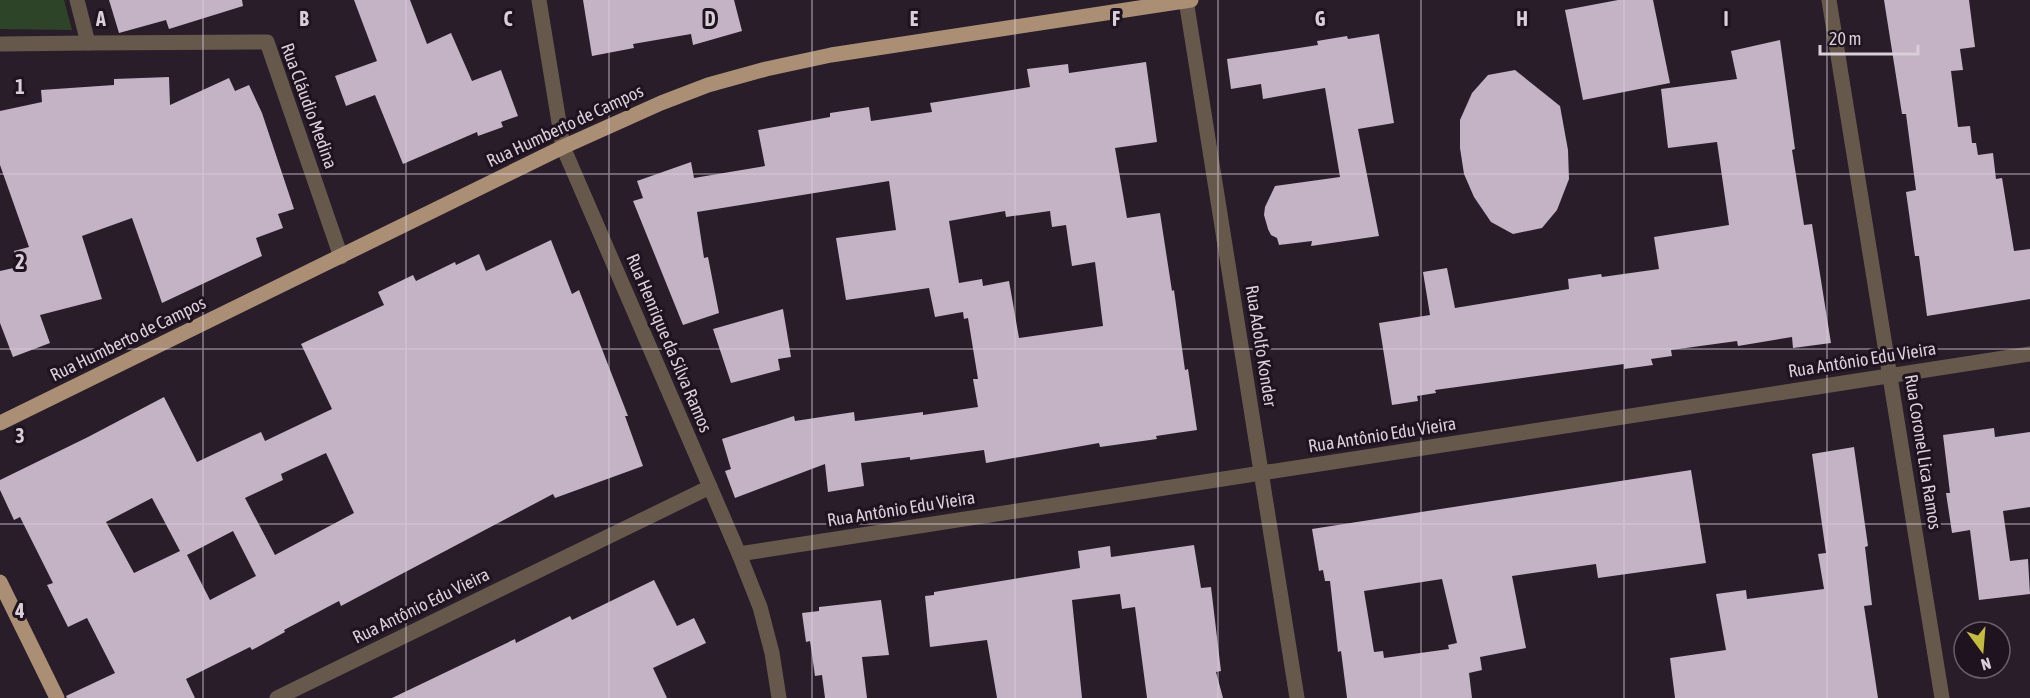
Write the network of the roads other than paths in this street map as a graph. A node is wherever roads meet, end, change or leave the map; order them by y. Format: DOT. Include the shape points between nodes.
graph roads {
  1 [pos="77,0"];
  2 [pos="539,0"];
  3 [pos="1186,0"];
  4 [pos="1191,0"];
  5 [pos="1829,0"];
  6 [pos="2,44"];
  7 [pos="88,44"];
  8 [pos="563,147"];
  9 [pos="341,256"];
  10 [pos="2030,354"];
  11 [pos="1891,376"];
  12 [pos="0,423"];
  13 [pos="1261,473"];
  14 [pos="710,487"];
  15 [pos="739,554"];
  16 [pos="0,582"];
  17 [pos="57,698"];
  18 [pos="277,698"];
  19 [pos="779,698"];
  20 [pos="1297,698"];
  21 [pos="1942,698"];
  1 -- 7 [label="street"];
  2 -- 8 [label="street, Rua Henrique da Silva Ramos"];
  3 -- 4 [label="main road, Rua Humberto de Campos"];
  3 -- 8 [label="main road, Rua Humberto de Campos" via="766,69 661,103"];
  3 -- 13 [label="street, Rua Adolfo Konder"];
  5 -- 11 [label="street, Rua Coronel Lica Ramos"];
  6 -- 7 [label="street"];
  7 -- 9 [label="street, Rua Cláudio Medina" via="267,42"];
  8 -- 9 [label="main road, Rua Humberto de Campos"];
  8 -- 14 [label="street, Rua Henrique da Silva Ramos"];
  9 -- 12 [label="main road, Rua Humberto de Campos"];
  10 -- 11 [label="street, Rua Antônio Edu Vieira"];
  11 -- 13 [label="street, Rua Antônio Edu Vieira"];
  11 -- 21 [label="street, Rua Coronel Lica Ramos"];
  13 -- 15 [label="street, Rua Antônio Edu Vieira"];
  13 -- 20 [label="street, Rua Adolfo Konder"];
  14 -- 15 [label="street, Rua Henrique da Silva Ramos"];
  14 -- 18 [label="street, Rua Antônio Edu Vieira"];
  15 -- 19 [label="street, Rua Henrique da Silva Ramos" via="760,607"];
  16 -- 17 [label="main road"];
}
